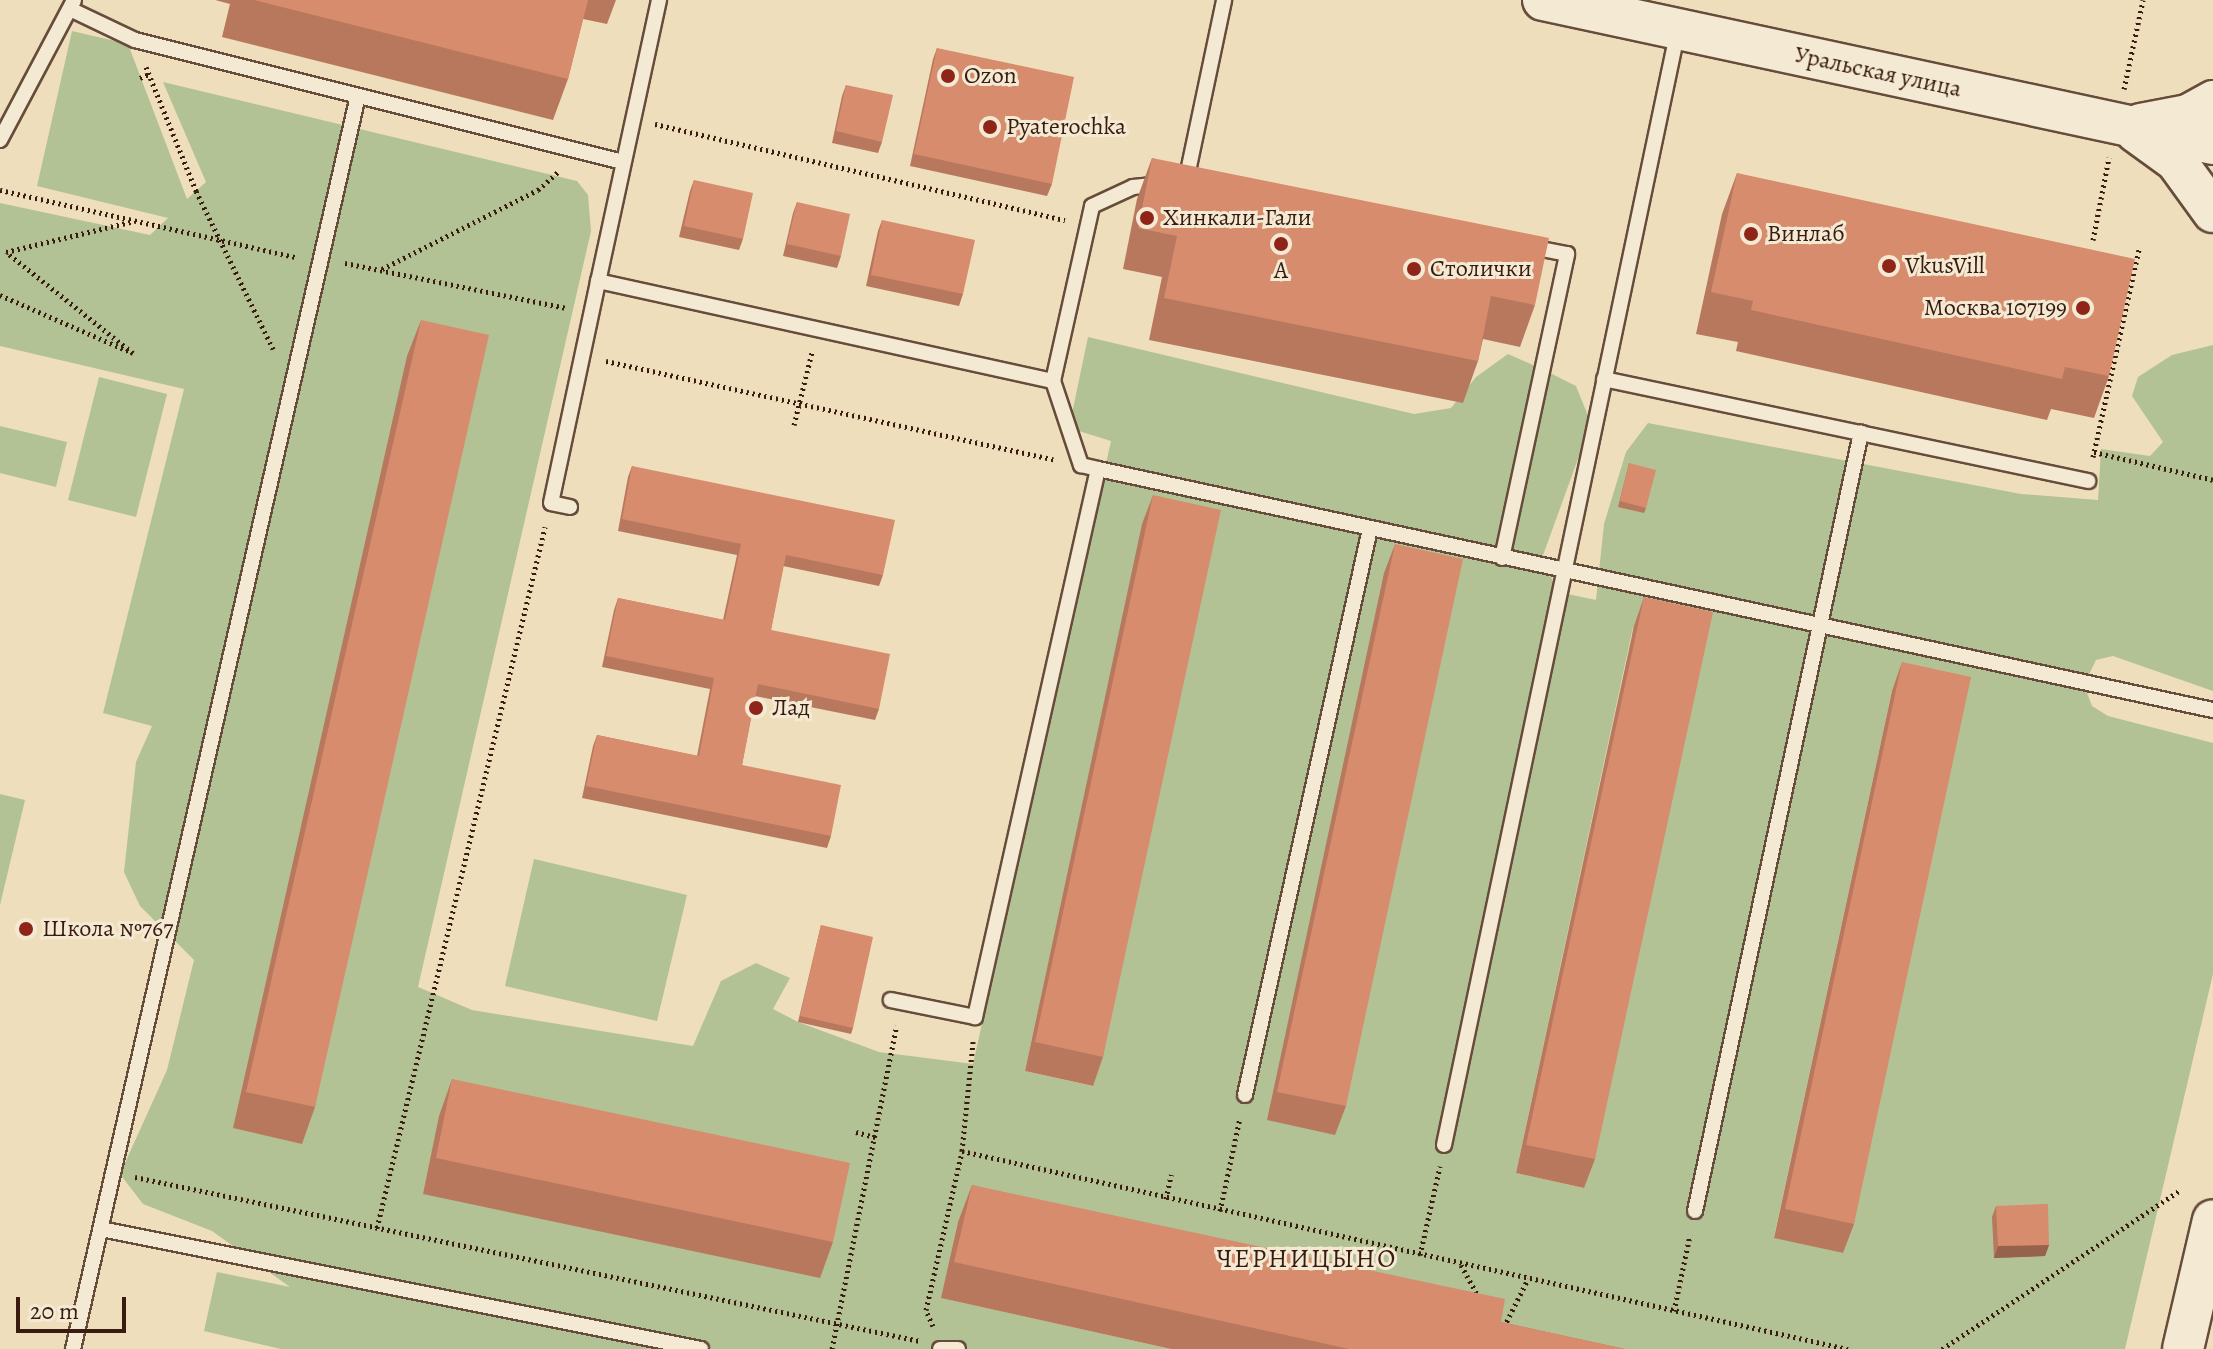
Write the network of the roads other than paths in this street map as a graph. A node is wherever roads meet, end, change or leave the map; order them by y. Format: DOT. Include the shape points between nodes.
graph roads {
  1 [pos="659,0"];
  2 [pos="1224,0"];
  3 [pos="1543,0"];
  4 [pos="73,5"];
  5 [pos="1678,29"];
  6 [pos="357,100"];
  7 [pos="2213,101"];
  8 [pos="2119,122"];
  9 [pos="0,140"];
  10 [pos="2213,144"];
  11 [pos="623,162"];
  12 [pos="2213,212"];
  13 [pos="1506,242"];
  14 [pos="598,281"];
  15 [pos="1604,379"];
  16 [pos="1053,381"];
  17 [pos="1861,433"];
  18 [pos="1098,469"];
  19 [pos="2088,481"];
  20 [pos="570,507"];
  21 [pos="1370,529"];
  22 [pos="1502,558"];
  23 [pos="1564,571"];
  24 [pos="1819,627"];
  25 [pos="2213,710"];
  26 [pos="896,1001"];
  27 [pos="1245,1095"];
  28 [pos="1444,1145"];
  29 [pos="1695,1211"];
  30 [pos="2213,1220"];
  31 [pos="101,1229"];
  32 [pos="941,1347"];
  33 [pos="73,1349"];
  34 [pos="701,1349"];
  35 [pos="958,1349"];
  36 [pos="2183,1349"];
  1 -- 11 [label="lane"];
  2 -- 16 [label="lane" via="1193,183 1133,187 1092,206"];
  3 -- 5 [label="main road, Уральская улица"];
  4 -- 6 [label="lane" via="135,40"];
  4 -- 9 [label="lane"];
  5 -- 8 [label="main road, Уральская улица"];
  5 -- 15 [label="lane"];
  6 -- 11 [label="lane"];
  6 -- 31 [label="lane"];
  7 -- 8 [label="main road" via="2188,115"];
  8 -- 10 [label="main road, Уральская улица"];
  8 -- 12 [label="main road" via="2176,161"];
  11 -- 14 [label="lane"];
  13 -- 22 [label="lane" via="1567,254"];
  14 -- 16 [label="lane"];
  14 -- 20 [label="lane" via="551,503"];
  15 -- 17 [label="lane"];
  15 -- 23 [label="lane"];
  16 -- 18 [label="lane" via="1081,465"];
  17 -- 19 [label="lane"];
  17 -- 24 [label="lane"];
  18 -- 21 [label="lane"];
  18 -- 26 [label="lane" via="975,1017"];
  21 -- 22 [label="lane"];
  21 -- 27 [label="lane"];
  22 -- 23 [label="lane"];
  23 -- 24 [label="lane"];
  23 -- 28 [label="lane"];
  24 -- 25 [label="lane"];
  24 -- 29 [label="lane"];
  30 -- 36 [label="main road"];
  31 -- 33 [label="lane"];
  31 -- 34 [label="lane"];
  32 -- 35 [label="lane"];
}
